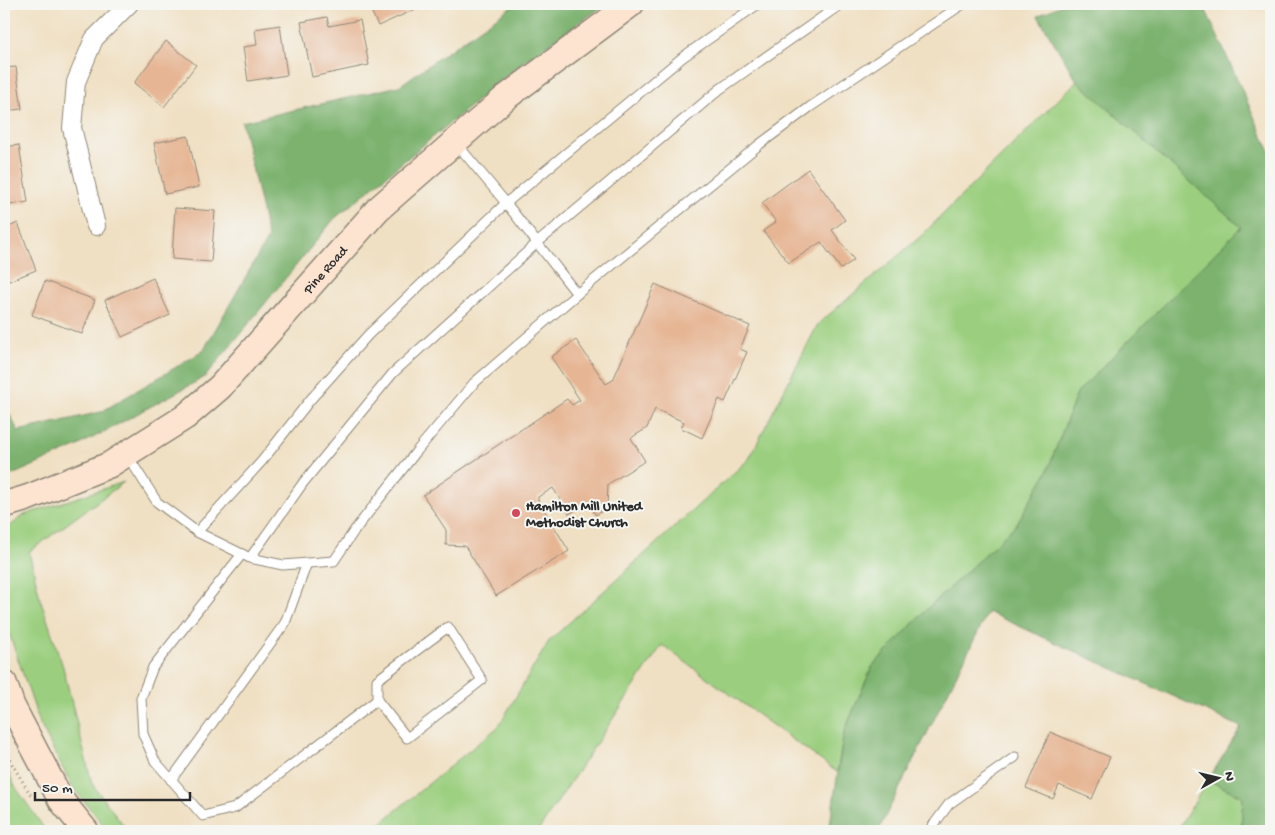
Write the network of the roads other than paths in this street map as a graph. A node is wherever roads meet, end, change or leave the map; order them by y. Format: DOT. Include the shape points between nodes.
graph roads {
  1 [pos="129,4"];
  2 [pos="631,4"];
  3 [pos="758,4"];
  4 [pos="841,4"];
  5 [pos="963,4"];
  6 [pos="455,141"];
  7 [pos="506,202"];
  8 [pos="96,226"];
  9 [pos="537,243"];
  10 [pos="577,294"];
  11 [pos="126,454"];
  12 [pos="4,505"];
  13 [pos="197,532"];
  14 [pos="246,556"];
  15 [pos="307,563"];
  16 [pos="4,684"];
  17 [pos="377,700"];
  18 [pos="1015,757"];
  19 [pos="171,780"];
  20 [pos="86,831"];
  21 [pos="928,831"];
  1 -- 8 [label="street" via="94,39 76,82 72,128"];
  2 -- 6 [label="street, Pine Road" via="505,98"];
  3 -- 7 [label="lane" via="683,56"];
  4 -- 9 [label="lane" via="720,89"];
  5 -- 10 [label="lane" via="760,144"];
  6 -- 7 [label="lane"];
  6 -- 11 [label="street, Pine Road" via="378,209 220,387 185,417"];
  7 -- 9 [label="lane"];
  7 -- 13 [label="lane" via="368,335 310,400 262,461"];
  9 -- 10 [label="lane"];
  9 -- 14 [label="lane" via="393,373"];
  10 -- 15 [label="lane" via="474,384 416,452 334,561"];
  11 -- 12 [label="street, Pine Road" via="109,465"];
  11 -- 13 [label="lane" via="157,502"];
  13 -- 14 [label="lane"];
  14 -- 15 [label="lane" via="283,565"];
  14 -- 19 [label="lane" via="153,667 141,698 143,734 155,761"];
  15 -- 19 [label="lane" via="285,623"];
  16 -- 20 [label="street" via="12,706 61,800"];
  17 -- 17 [label="lane" via="377,680 448,627 482,680 407,738"];
  17 -- 19 [label="lane" via="235,808 203,816"];
  18 -- 21 [label="lane" via="949,804"];
}
